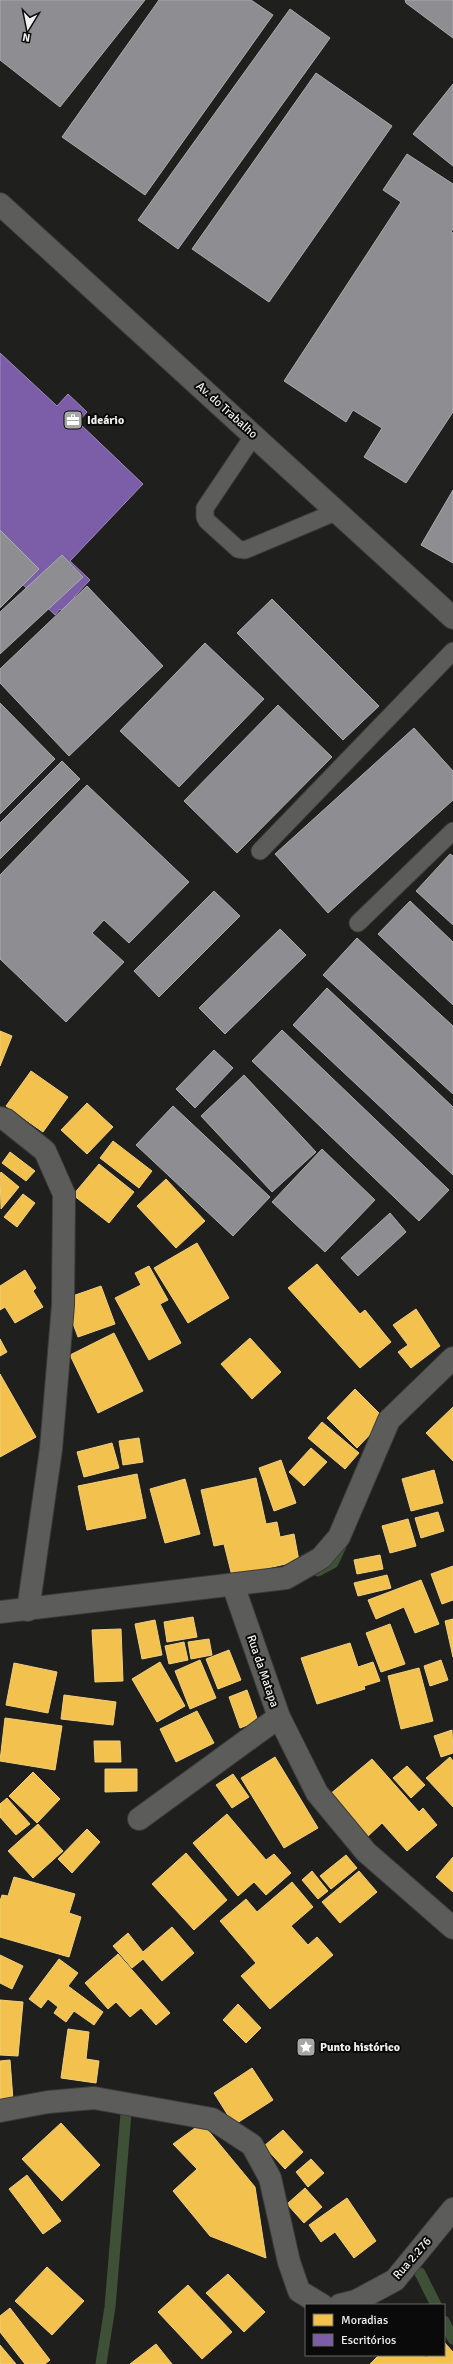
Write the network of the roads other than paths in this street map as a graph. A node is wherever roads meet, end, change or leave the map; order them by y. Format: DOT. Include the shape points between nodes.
graph roads {
  1 [pos="0,204"];
  2 [pos="254,435"];
  3 [pos="338,511"];
  4 [pos="453,618"];
  5 [pos="453,651"];
  6 [pos="453,831"];
  7 [pos="260,851"];
  8 [pos="358,923"];
  9 [pos="0,1118"];
  10 [pos="453,1358"];
  11 [pos="233,1585"];
  12 [pos="28,1610"];
  13 [pos="0,1612"];
  14 [pos="279,1717"];
  15 [pos="139,1819"];
  16 [pos="453,1928"];
  17 [pos="0,2111"];
  18 [pos="453,2209"];
  19 [pos="320,2304"];
  20 [pos="344,2304"];
  1 -- 2 [label="street, Av. do Trabalho"];
  2 -- 3 [label="street, Av. do Trabalho"];
  2 -- 3 [label="lane" via="204,512 207,521 238,549 252,549"];
  3 -- 4 [label="street, Av. do Trabalho"];
  5 -- 7 [label="lane"];
  6 -- 8 [label="lane"];
  9 -- 12 [label="street" via="45,1151 64,1194 63,1305 51,1449"];
  10 -- 11 [label="street" via="390,1420 339,1537 321,1558 286,1578"];
  11 -- 12 [label="street"];
  11 -- 14 [label="street, Rua da Matapa"];
  12 -- 13 [label="street"];
  14 -- 15 [label="street"];
  14 -- 16 [label="street, Rua da Matapa" via="317,1793 366,1852"];
  17 -- 19 [label="street" via="48,2102 94,2098 212,2119 252,2145 270,2178 289,2262 299,2292"];
  18 -- 20 [label="street, Rua 2.276" via="395,2280 356,2301"];
}
